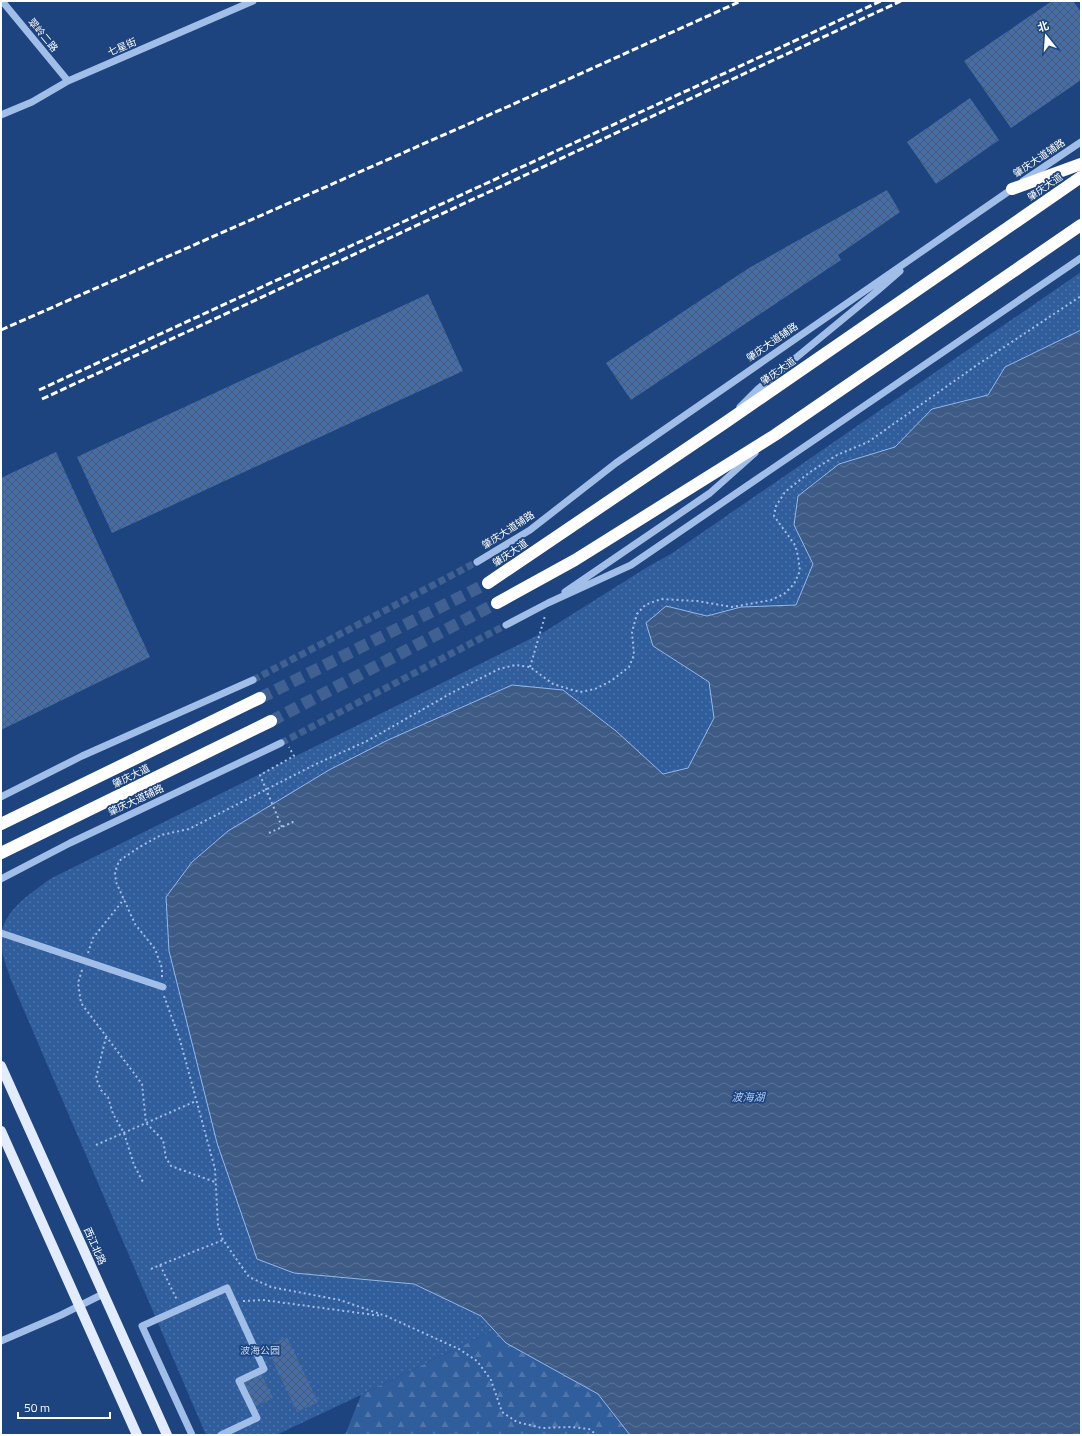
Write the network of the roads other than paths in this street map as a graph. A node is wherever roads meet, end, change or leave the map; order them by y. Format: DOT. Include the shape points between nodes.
graph roads {
  1 [pos="2,1"];
  2 [pos="253,1"];
  3 [pos="68,81"];
  4 [pos="1,115"];
  5 [pos="1081,142"];
  6 [pos="1081,164"];
  7 [pos="1081,177"];
  8 [pos="1012,188"];
  9 [pos="1081,224"];
  10 [pos="922,251"];
  11 [pos="1081,258"];
  12 [pos="726,422"];
  13 [pos="775,436"];
  14 [pos="477,562"];
  15 [pos="488,583"];
  16 [pos="497,603"];
  17 [pos="548,603"];
  18 [pos="506,625"];
  19 [pos="253,680"];
  20 [pos="260,698"];
  21 [pos="271,721"];
  22 [pos="281,743"];
  23 [pos="1,797"];
  24 [pos="1,824"];
  25 [pos="1,853"];
  26 [pos="1,879"];
  27 [pos="1,933"];
  28 [pos="163,987"];
  29 [pos="1,1066"];
  30 [pos="1,1131"];
  31 [pos="103,1294"];
  32 [pos="79,1306"];
  33 [pos="1,1341"];
  34 [pos="137,1435"];
  35 [pos="167,1435"];
  36 [pos="192,1435"];
  37 [pos="221,1435"];
  1 -- 3 [label="street, 翠岭二路"];
  2 -- 3 [label="street, 七星街"];
  3 -- 4 [label="street, 七星街" via="32,102"];
  5 -- 8 [label="street, 肇庆大道辅路"];
  6 -- 8 [label="highway"];
  7 -- 12 [label="highway, 肇庆大道"];
  8 -- 10 [label="street, 肇庆大道辅路"];
  9 -- 13 [label="highway"];
  10 -- 12 [label="street" via="758,389"];
  10 -- 14 [label="street, 肇庆大道辅路" via="616,463 530,530"];
  11 -- 17 [label="street" via="631,565"];
  12 -- 15 [label="highway, 肇庆大道"];
  13 -- 16 [label="highway" via="581,556"];
  13 -- 17 [label="street" via="710,493"];
  17 -- 18 [label="street"];
  19 -- 23 [label="street" via="82,756"];
  20 -- 24 [label="highway, 肇庆大道"];
  21 -- 25 [label="highway, 肇庆大道"];
  22 -- 26 [label="street, 肇庆大道辅路" via="70,843"];
  27 -- 28 [label="street"];
  29 -- 31 [label="main road, 西江北路"];
  30 -- 32 [label="main road"];
  31 -- 32 [label="street"];
  31 -- 35 [label="main road, 西江北路"];
  32 -- 33 [label="street"];
  32 -- 34 [label="main road"];
  36 -- 37 [label="street" via="142,1326 227,1288 264,1369 239,1381 257,1418"];
}
